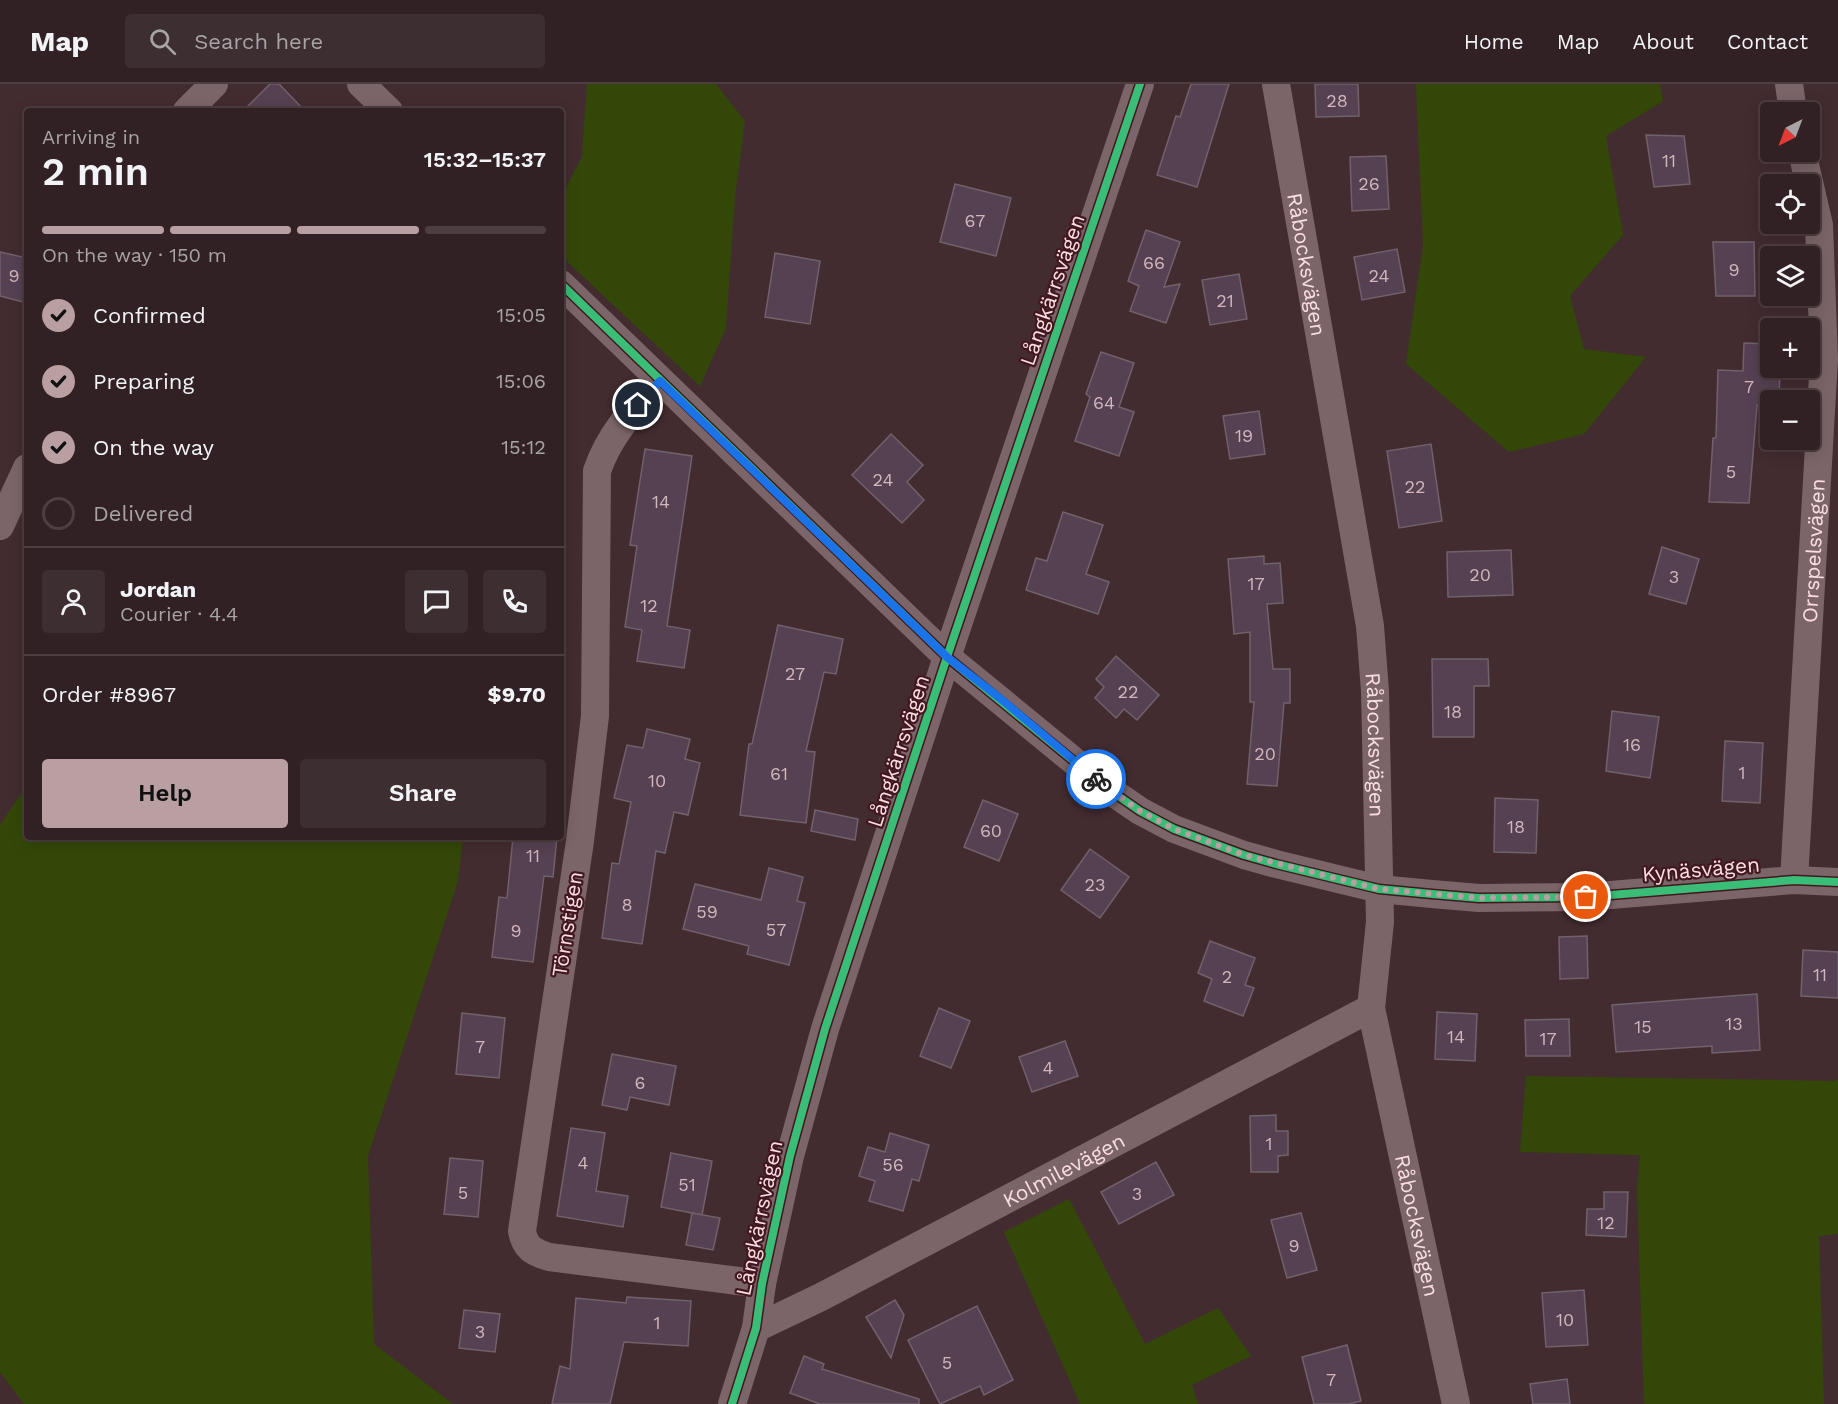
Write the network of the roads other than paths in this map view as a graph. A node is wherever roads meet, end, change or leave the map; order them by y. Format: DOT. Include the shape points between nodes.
graph roads {
  1 [pos="214,84"];
  2 [pos="361,84"];
  3 [pos="1140,84"];
  4 [pos="1276,84"];
  5 [pos="1789,84"];
  6 [pos="1792,102"];
  7 [pos="190,108"];
  8 [pos="386,108"];
  9 [pos="1804,162"];
  10 [pos="564,287"];
  11 [pos="660,381"];
  12 [pos="24,474"];
  13 [pos="0,526"];
  14 [pos="947,657"];
  15 [pos="1794,879"];
  16 [pos="1838,882"];
  17 [pos="1379,889"];
  18 [pos="1371,1008"];
  19 [pos="762,1284"];
  20 [pos="756,1328"];
  21 [pos="732,1404"];
  22 [pos="1456,1404"];
  1 -- 7 [label="street"];
  2 -- 8 [label="street"];
  3 -- 14 [label="street, Långkärrsvägen"];
  4 -- 17 [label="street, Råbocksvägen" via="1370,626"];
  5 -- 6 [label="street"];
  9 -- 15 [label="street, Orrspelsvägen" via="1819,225 1824,359"];
  10 -- 11 [label="street, Kynäsvägen"];
  11 -- 14 [label="street, Kynäsvägen"];
  11 -- 19 [label="street, Törnstigen" via="610,440 597,471 595,716 522,1231 524,1243 533,1252 549,1257"];
  12 -- 13 [label="street"];
  14 -- 17 [label="street, Kynäsvägen" via="1140,811 1174,829 1244,855"];
  14 -- 19 [label="street, Långkärrsvägen" via="825,1029 790,1156"];
  15 -- 16 [label="street, Kynäsvägen"];
  15 -- 17 [label="street, Kynäsvägen" via="1586,897 1479,898"];
  17 -- 18 [label="street, Råbocksvägen" via="1380,922"];
  18 -- 20 [label="street, Kolmilevägen" via="832,1292"];
  18 -- 22 [label="street, Råbocksvägen"];
  19 -- 20 [label="street, Långkärrsvägen"];
  20 -- 21 [label="street, Långkärrsvägen"];
}
